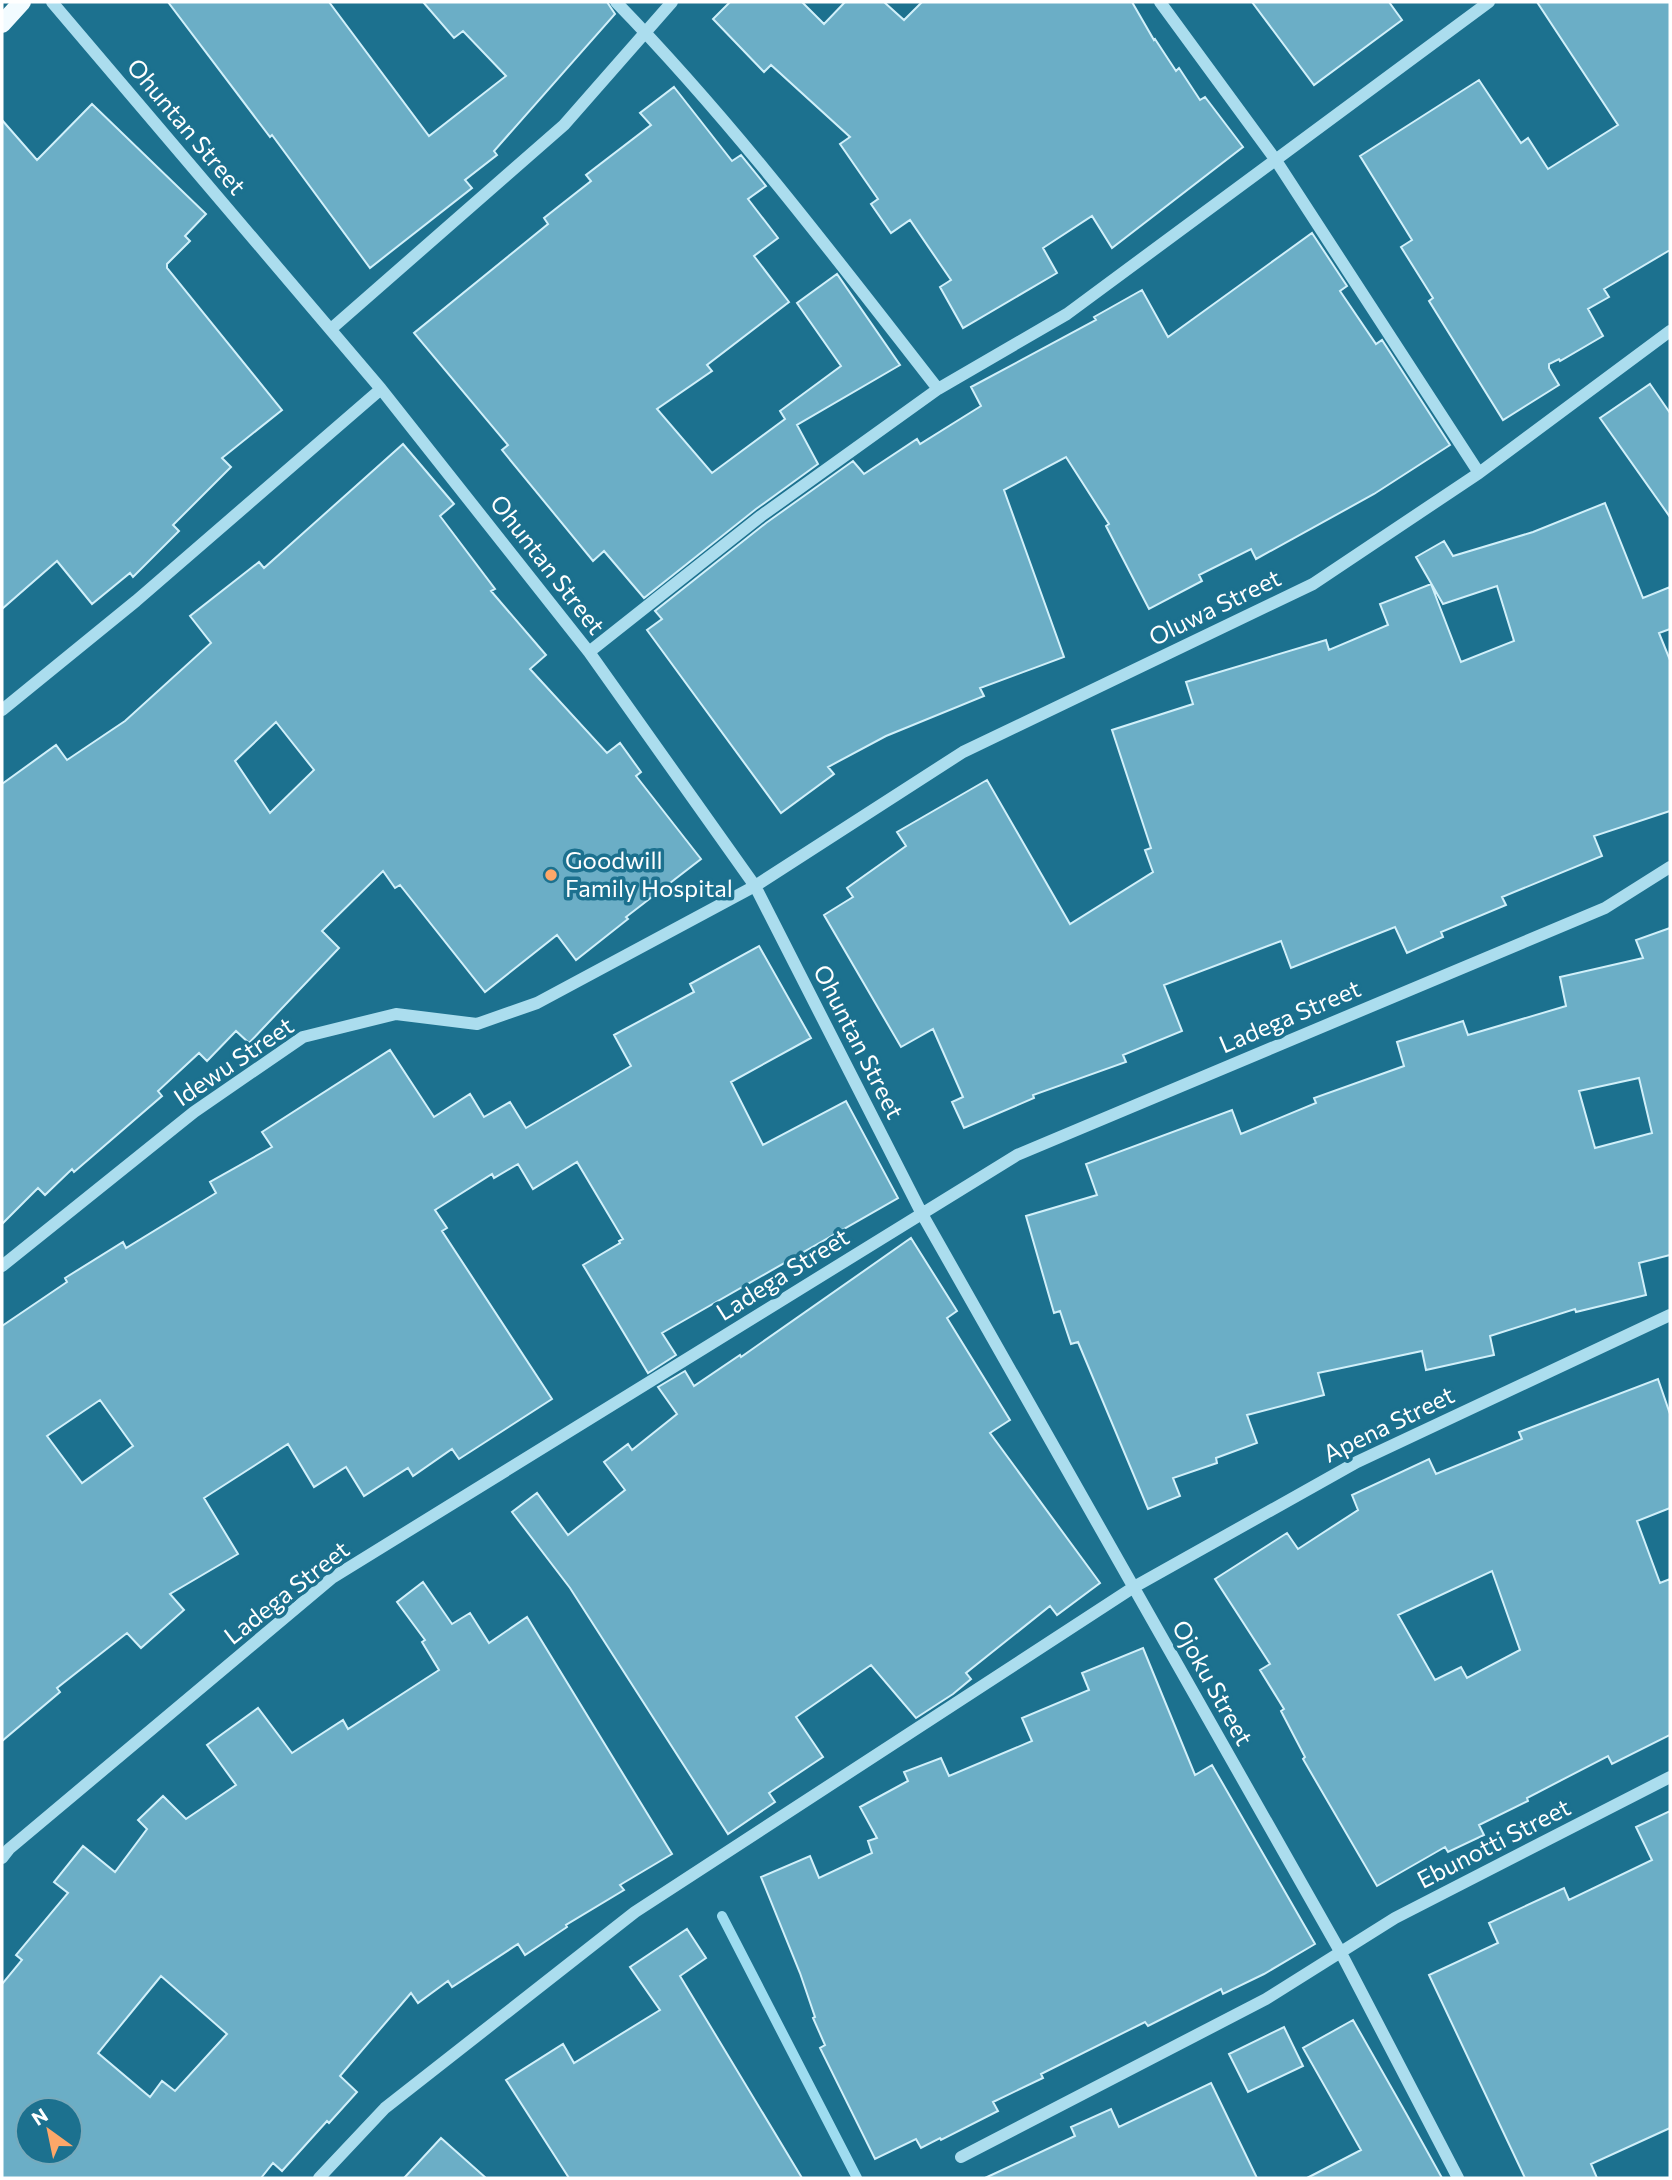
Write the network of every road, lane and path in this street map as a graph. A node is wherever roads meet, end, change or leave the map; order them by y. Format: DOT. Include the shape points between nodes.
graph roads {
  1 [pos="22,2"];
  2 [pos="52,2"];
  3 [pos="616,2"];
  4 [pos="672,2"];
  5 [pos="1160,2"];
  6 [pos="1489,2"];
  7 [pos="2,24"];
  8 [pos="645,31"];
  9 [pos="1275,159"];
  10 [pos="331,329"];
  11 [pos="1670,331"];
  12 [pos="938,388"];
  13 [pos="381,389"];
  14 [pos="1479,473"];
  15 [pos="589,652"];
  16 [pos="2,710"];
  17 [pos="1670,867"];
  18 [pos="755,886"];
  19 [pos="922,1214"];
  20 [pos="2,1266"];
  21 [pos="1670,1315"];
  22 [pos="1134,1587"];
  23 [pos="1670,1777"];
  24 [pos="2,1858"];
  25 [pos="1340,1953"];
  26 [pos="961,2157"];
  27 [pos="318,2178"];
  28 [pos="1458,2178"];
  1 -- 7 [label="main road"];
  2 -- 10 [label="street, Ohuntan Street"];
  3 -- 8 [label="street"];
  4 -- 8 [label="street"];
  5 -- 9 [label="street"];
  6 -- 9 [label="street"];
  8 -- 10 [label="street" via="564,125"];
  8 -- 12 [label="street" via="792,202"];
  9 -- 12 [label="street" via="1067,314"];
  9 -- 14 [label="street"];
  10 -- 13 [label="street, Ohuntan Street"];
  11 -- 14 [label="street, Oluwa Street"];
  12 -- 15 [label="street" via="761,516"];
  13 -- 15 [label="street, Ohuntan Street"];
  13 -- 16 [label="street"];
  14 -- 18 [label="street, Oluwa Street" via="1313,584 964,752"];
  15 -- 18 [label="street, Ohuntan Street"];
  17 -- 19 [label="street, Ladega Street" via="1605,908 1017,1154"];
  18 -- 19 [label="street, Ohuntan Street"];
  18 -- 20 [label="street, Idewu Street" via="537,1003 477,1024 396,1014 303,1037 194,1112"];
  19 -- 22 [label="street, Ojoku Street"];
  19 -- 24 [label="street, Ladega Street" via="332,1578"];
  21 -- 22 [label="street, Apena Street" via="1357,1462"];
  22 -- 25 [label="street, Ojoku Street"];
  22 -- 27 [label="street, Apena Street" via="635,1912 385,2108"];
  23 -- 25 [label="street, Ebunotti Street" via="1395,1918"];
  25 -- 26 [label="street, Ebunotti Street" via="1266,1999"];
  25 -- 28 [label="street, Ojoku Street"];
}
